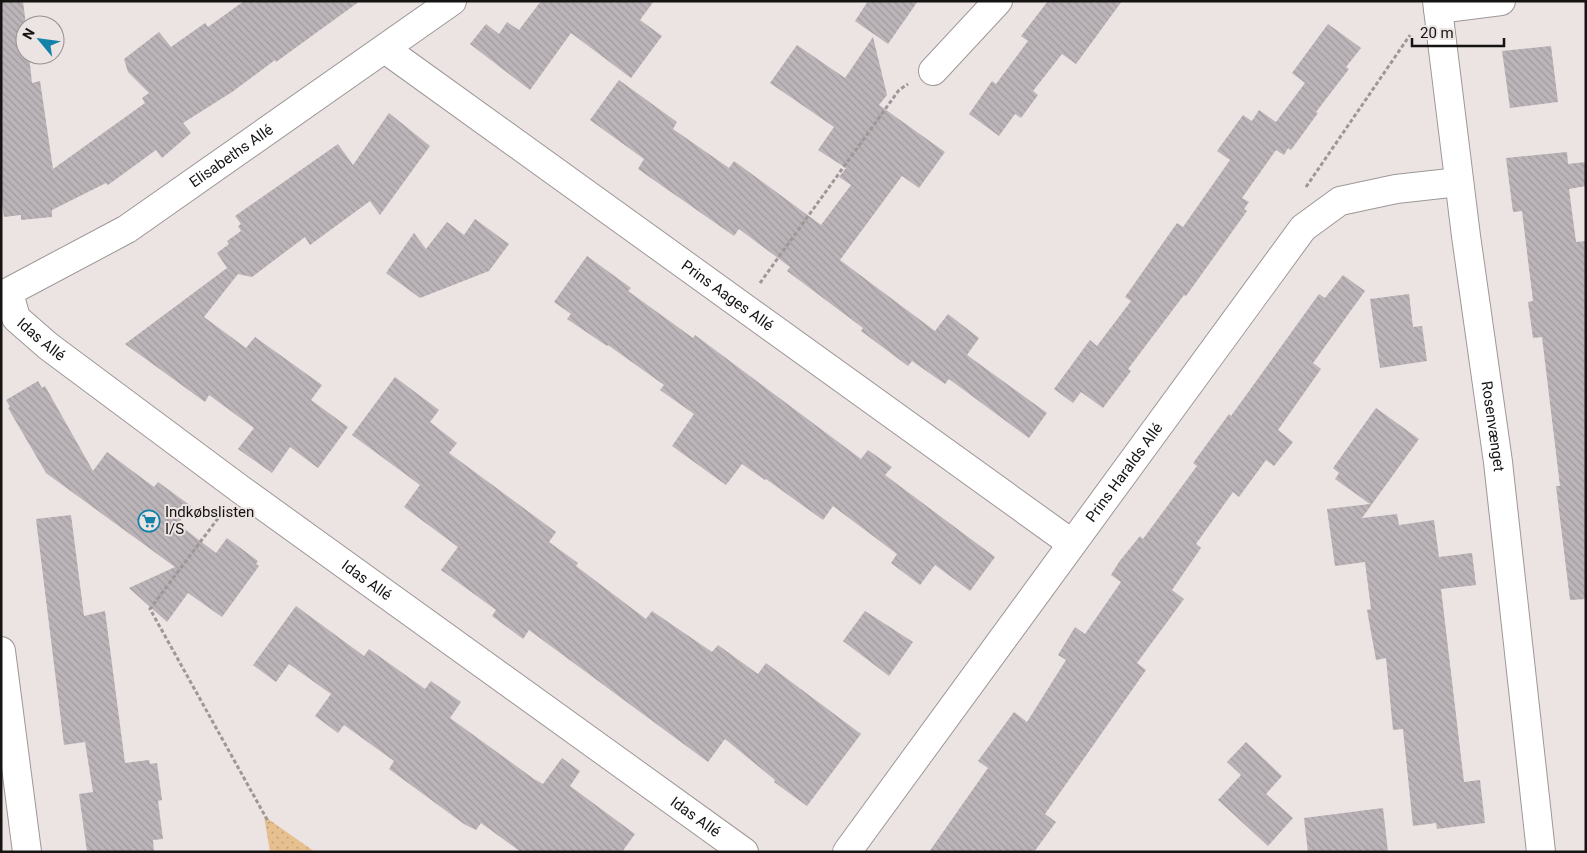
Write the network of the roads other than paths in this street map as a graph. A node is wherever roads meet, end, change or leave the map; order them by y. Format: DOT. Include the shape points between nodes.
graph roads {
  1 [pos="452,1"];
  2 [pos="998,1"];
  3 [pos="1501,1"];
  4 [pos="1438,13"];
  5 [pos="385,49"];
  6 [pos="933,71"];
  7 [pos="1459,182"];
  8 [pos="5,294"];
  9 [pos="1071,544"];
  10 [pos="1,651"];
  11 [pos="27,852"];
  12 [pos="744,852"];
  13 [pos="847,852"];
  14 [pos="1541,852"];
  1 -- 5 [label="street, Elisabeths Allé"];
  2 -- 6 [label="street"];
  3 -- 4 [label="street"];
  4 -- 7 [label="street, Rosenvænget"];
  5 -- 8 [label="street, Elisabeths Allé" via="127,229"];
  5 -- 9 [label="street, Prins Aages Allé"];
  7 -- 9 [label="street, Prins Haralds Allé" via="1396,189 1340,201 1303,228"];
  7 -- 14 [label="street, Rosenvænget" via="1498,462"];
  8 -- 12 [label="street, Idas Allé" via="16,318 48,346"];
  9 -- 13 [label="street, Prins Haralds Allé"];
  10 -- 11 [label="street"];
}
